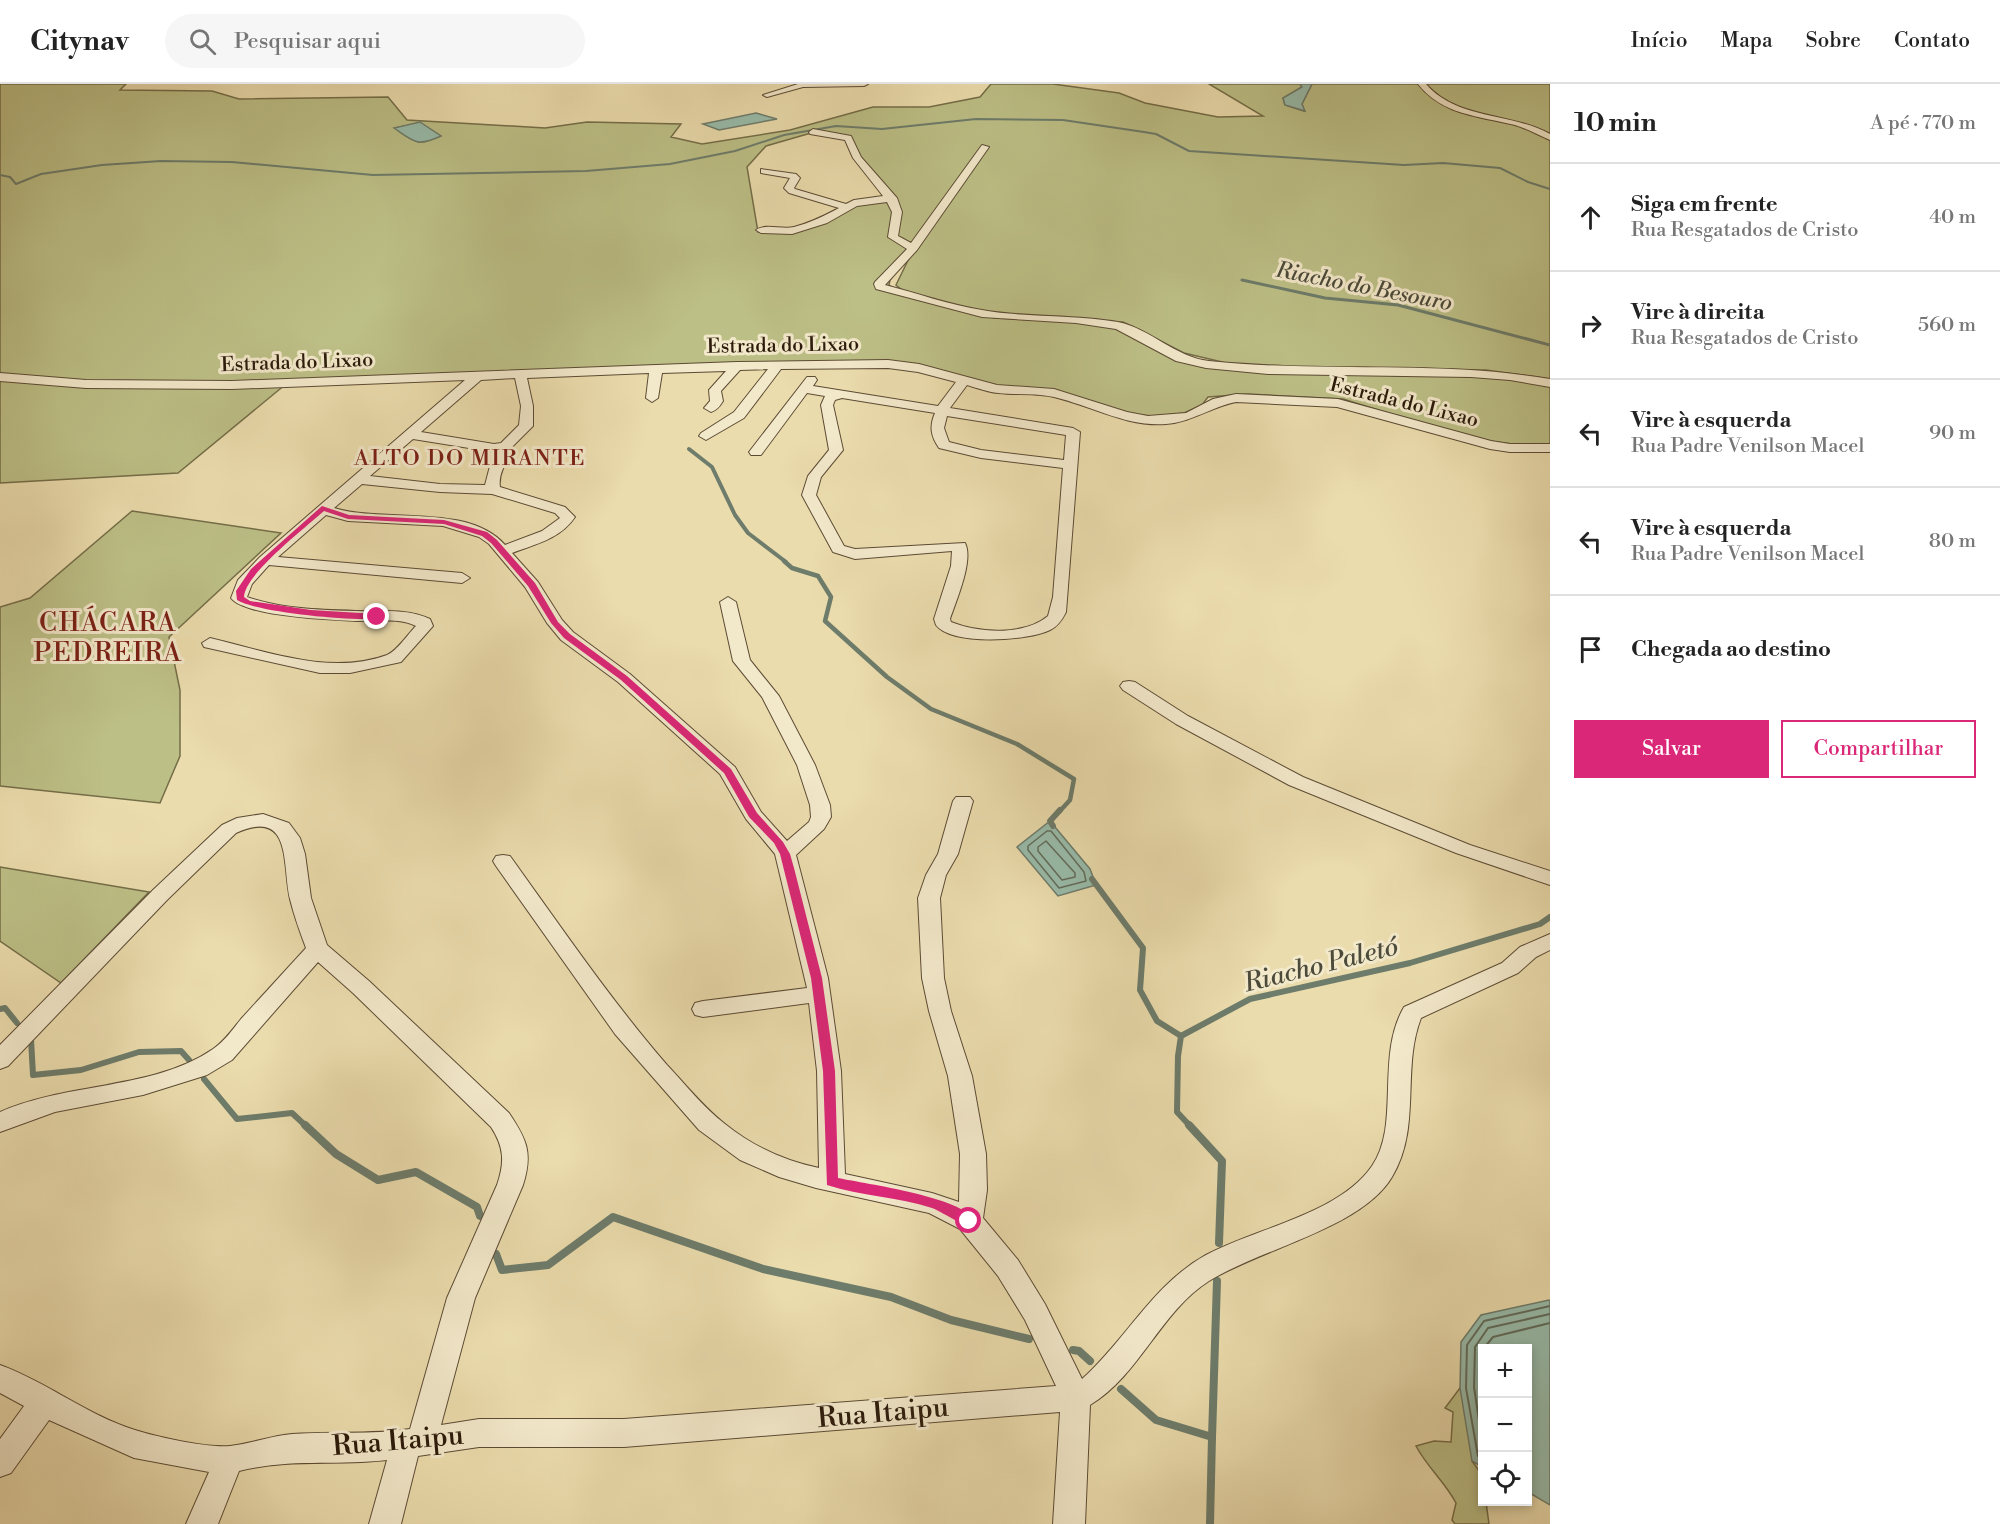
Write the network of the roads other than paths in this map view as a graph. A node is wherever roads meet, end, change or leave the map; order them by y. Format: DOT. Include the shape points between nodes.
graph roads {
  1 [pos="864,84"];
  2 [pos="1422,84"];
  3 [pos="767,95"];
  4 [pos="813,132"];
  5 [pos="1550,137"];
  6 [pos="985,147"];
  7 [pos="764,171"];
  8 [pos="892,198"];
  9 [pos="846,207"];
  10 [pos="761,230"];
  11 [pos="913,248"];
  12 [pos="822,364"];
  13 [pos="777,365"];
  14 [pos="737,366"];
  15 [pos="656,369"];
  16 [pos="520,373"];
  17 [pos="479,375"];
  18 [pos="0,377"];
  19 [pos="962,382"];
  20 [pos="1550,383"];
  21 [pos="804,389"];
  22 [pos="843,394"];
  23 [pos="652,398"];
  24 [pos="1091,403"];
  25 [pos="711,408"];
  26 [pos="940,412"];
  27 [pos="1073,432"];
  28 [pos="413,435"];
  29 [pos="706,436"];
  30 [pos="506,446"];
  31 [pos="1550,448"];
  32 [pos="756,452"];
  33 [pos="1069,465"];
  34 [pos="358,479"];
  35 [pos="493,490"];
  36 [pos="322,509"];
  37 [pos="502,551"];
  38 [pos="265,560"];
  39 [pos="462,578"];
  40 [pos="728,602"];
  41 [pos="210,643"];
  42 [pos="1129,686"];
  43 [pos="963,801"];
  44 [pos="785,854"];
  45 [pos="503,861"];
  46 [pos="1550,878"];
  47 [pos="1550,941"];
  48 [pos="317,949"];
  49 [pos="819,994"];
  50 [pos="703,1009"];
  51 [pos="0,1060"];
  52 [pos="0,1123"];
  53 [pos="832,1181"];
  54 [pos="969,1221"];
  55 [pos="0,1378"];
  56 [pos="1076,1398"];
  57 [pos="44,1403"];
  58 [pos="414,1442"];
  59 [pos="229,1460"];
  60 [pos="0,1463"];
  61 [pos="202,1524"];
  62 [pos="385,1524"];
  63 [pos="1069,1524"];
  1 -- 3 [label="street" via="803,85"];
  2 -- 5 [label="street" via="1436,100 1450,106 1528,127"];
  4 -- 8 [label="street" via="847,137 857,158"];
  6 -- 11 [label="street"];
  7 -- 9 [label="street" via="793,176 789,190"];
  8 -- 9 [label="street"];
  8 -- 11 [label="street" via="897,212 893,237"];
  9 -- 10 [label="street" via="798,230"];
  11 -- 20 [label="street" via="880,287 982,314 1118,326 1170,354 1198,363 1268,370 1483,373"];
  12 -- 13 [label="street, Estrada do Lixao"];
  12 -- 19 [label="street, Estrada do Lixao" via="906,366"];
  12 -- 21 [label="street"];
  13 -- 14 [label="street, Estrada do Lixao"];
  13 -- 29 [label="street" via="739,415"];
  14 -- 15 [label="street, Estrada do Lixao"];
  14 -- 25 [label="street" via="715,390 717,401"];
  15 -- 16 [label="street, Estrada do Lixao"];
  15 -- 23 [label="street"];
  16 -- 17 [label="street, Estrada do Lixao"];
  16 -- 30 [label="street" via="527,406 526,426"];
  17 -- 18 [label="street, Estrada do Lixao" via="189,385 86,384"];
  17 -- 28 [label="street"];
  19 -- 24 [label="street, Estrada do Lixao" via="1054,393"];
  19 -- 26 [label="street"];
  21 -- 22 [label="street"];
  21 -- 32 [label="street"];
  22 -- 26 [label="street"];
  22 -- 33 [label="street" via="827,401 836,450 811,482 809,495 843,552 960,546 959,566 942,619 949,628 971,633 1028,633 1054,619 1060,608"];
  24 -- 27 [label="street" via="1080,407"];
  24 -- 31 [label="street, Estrada do Lixao" via="1125,416 1167,420 1190,416 1236,398 1317,401 1356,407 1490,445"];
  26 -- 27 [label="street"];
  26 -- 33 [label="street" via="937,434 950,448"];
  27 -- 33 [label="street"];
  28 -- 30 [label="street" via="485,448"];
  28 -- 34 [label="street"];
  30 -- 35 [label="street" via="492,482"];
  34 -- 35 [label="street"];
  34 -- 36 [label="street"];
  35 -- 37 [label="street" via="560,510 568,517 549,533"];
  36 -- 37 [label="street" via="348,517 444,522 484,534"];
  36 -- 38 [label="street"];
  37 -- 44 [label="street" via="532,585 567,636 624,678 728,771 753,815"];
  38 -- 39 [label="street"];
  38 -- 41 [label="street" via="244,583 239,598 242,602 311,613 407,617 425,626 395,658 350,668 320,668"];
  40 -- 44 [label="street" via="742,661 770,696 806,765 820,805 817,825"];
  42 -- 46 [label="street" via="1182,720 1296,781 1463,849"];
  43 -- 54 [label="street" via="948,854 936,874 929,898 933,978 960,1076 974,1154"];
  44 -- 49 [label="street"];
  45 -- 53 [label="street" via="603,1003 699,1115 721,1135 776,1167"];
  47 -- 56 [label="street" via="1528,952 1510,968 1412,1013 1401,1057 1399,1123 1394,1148 1381,1173 1365,1190 1337,1209 1197,1274 1159,1310 1114,1366"];
  48 -- 51 [label="street" via="300,898 290,838 273,822 244,822 229,829 160,895"];
  48 -- 52 [label="street" via="224,1054 209,1064 149,1084 54,1102"];
  48 -- 58 [label="street" via="500,1120 516,1152 510,1185 461,1298"];
  49 -- 50 [label="street"];
  49 -- 53 [label="street" via="829,1071"];
  53 -- 54 [label="street" via="932,1203"];
  54 -- 56 [label="street" via="1008,1268 1035,1312"];
  55 -- 57 [label="street, Rua Itaipu"];
  56 -- 58 [label="street, Rua Itaipu" via="624,1433 506,1431"];
  56 -- 63 [label="street"];
  57 -- 59 [label="street, Rua Itaipu" via="134,1444"];
  57 -- 60 [label="street"];
  58 -- 59 [label="street, Rua Itaipu" via="383,1447 294,1448"];
  58 -- 62 [label="street"];
  59 -- 61 [label="street"];
}
